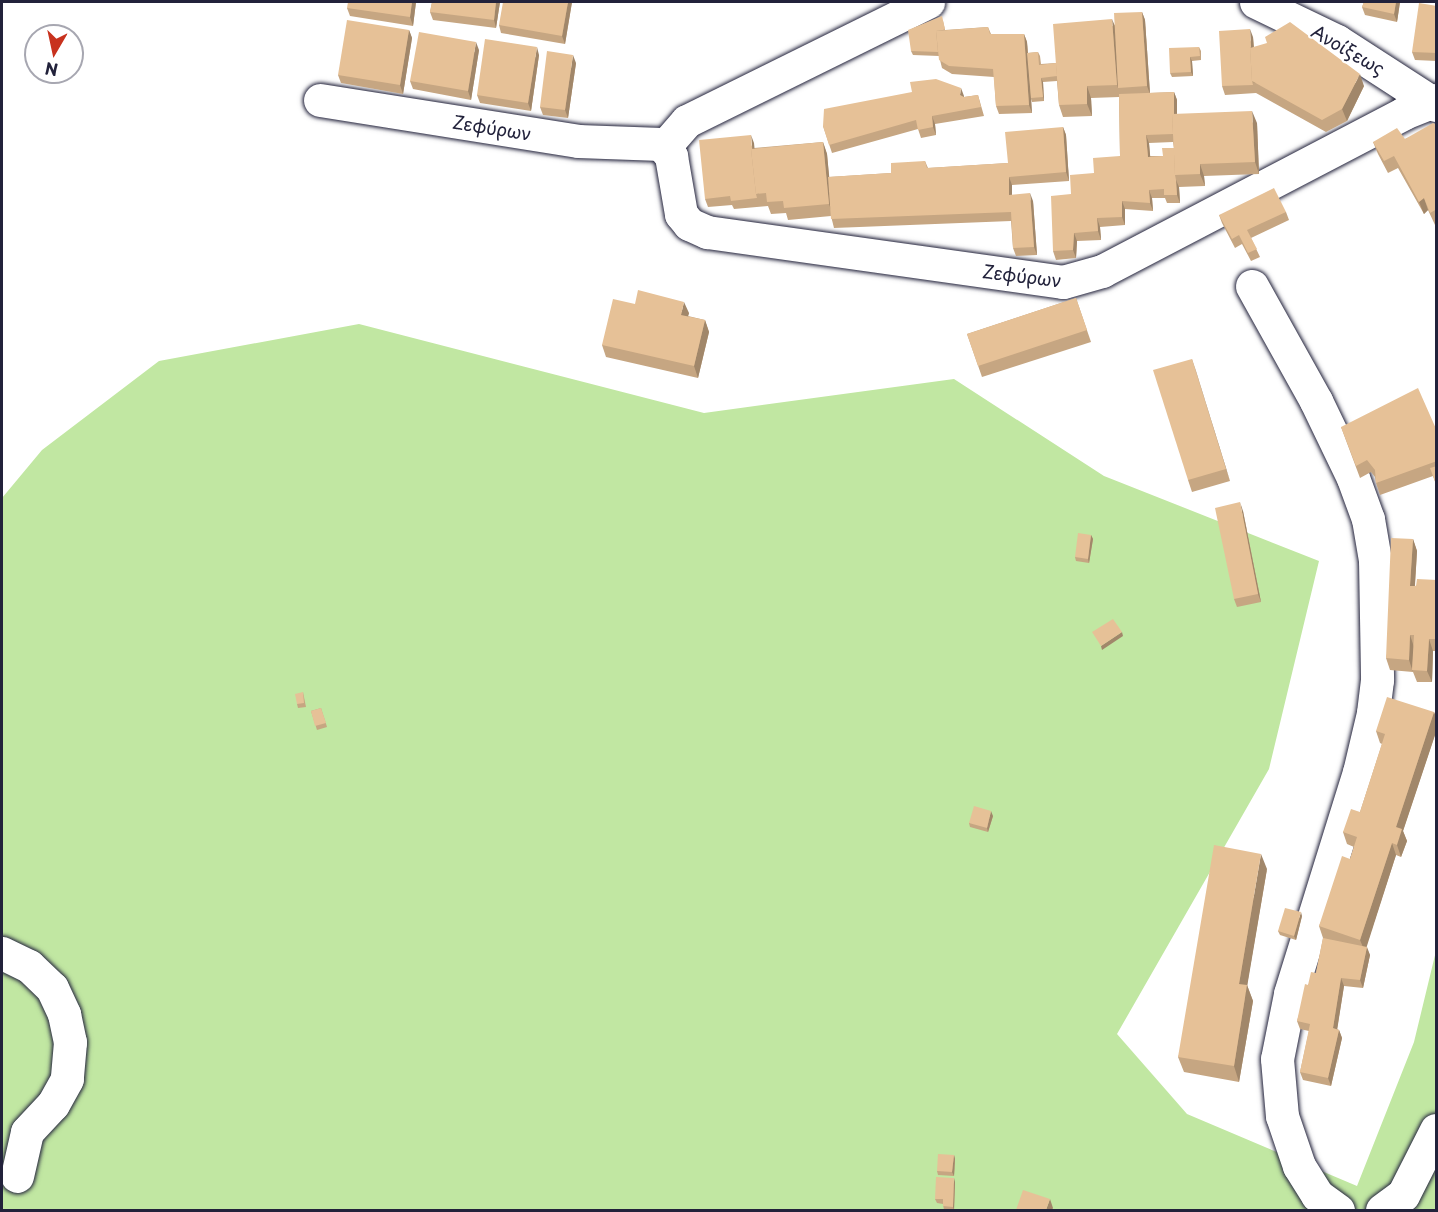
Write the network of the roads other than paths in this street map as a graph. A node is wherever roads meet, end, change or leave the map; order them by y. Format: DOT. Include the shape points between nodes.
graph roads {
  1 [pos="928,2"];
  2 [pos="1256,2"];
  3 [pos="320,100"];
  4 [pos="1434,102"];
  5 [pos="665,146"];
  6 [pos="1252,286"];
  7 [pos="2,953"];
  8 [pos="1437,1130"];
  9 [pos="17,1176"];
  10 [pos="1338,1210"];
  11 [pos="1382,1210"];
  1 -- 5 [label="street" via="687,121"];
  2 -- 4 [label="street, Ανοίξεως" via="1336,41"];
  3 -- 5 [label="street, Ζεφύρων" via="569,140"];
  4 -- 5 [label="street, Ζεφύρων" via="1102,271 1072,282 707,232 689,224 681,214 671,156"];
  6 -- 10 [label="street" via="1316,400 1353,478 1368,519 1375,560 1377,680 1373,713 1359,772 1290,994 1277,1059 1282,1116 1299,1166 1317,1195"];
  7 -- 9 [label="street" via="29,966 52,988 64,1014 70,1042 67,1079 53,1104 27,1132"];
  8 -- 11 [label="street" via="1403,1195"];
}
